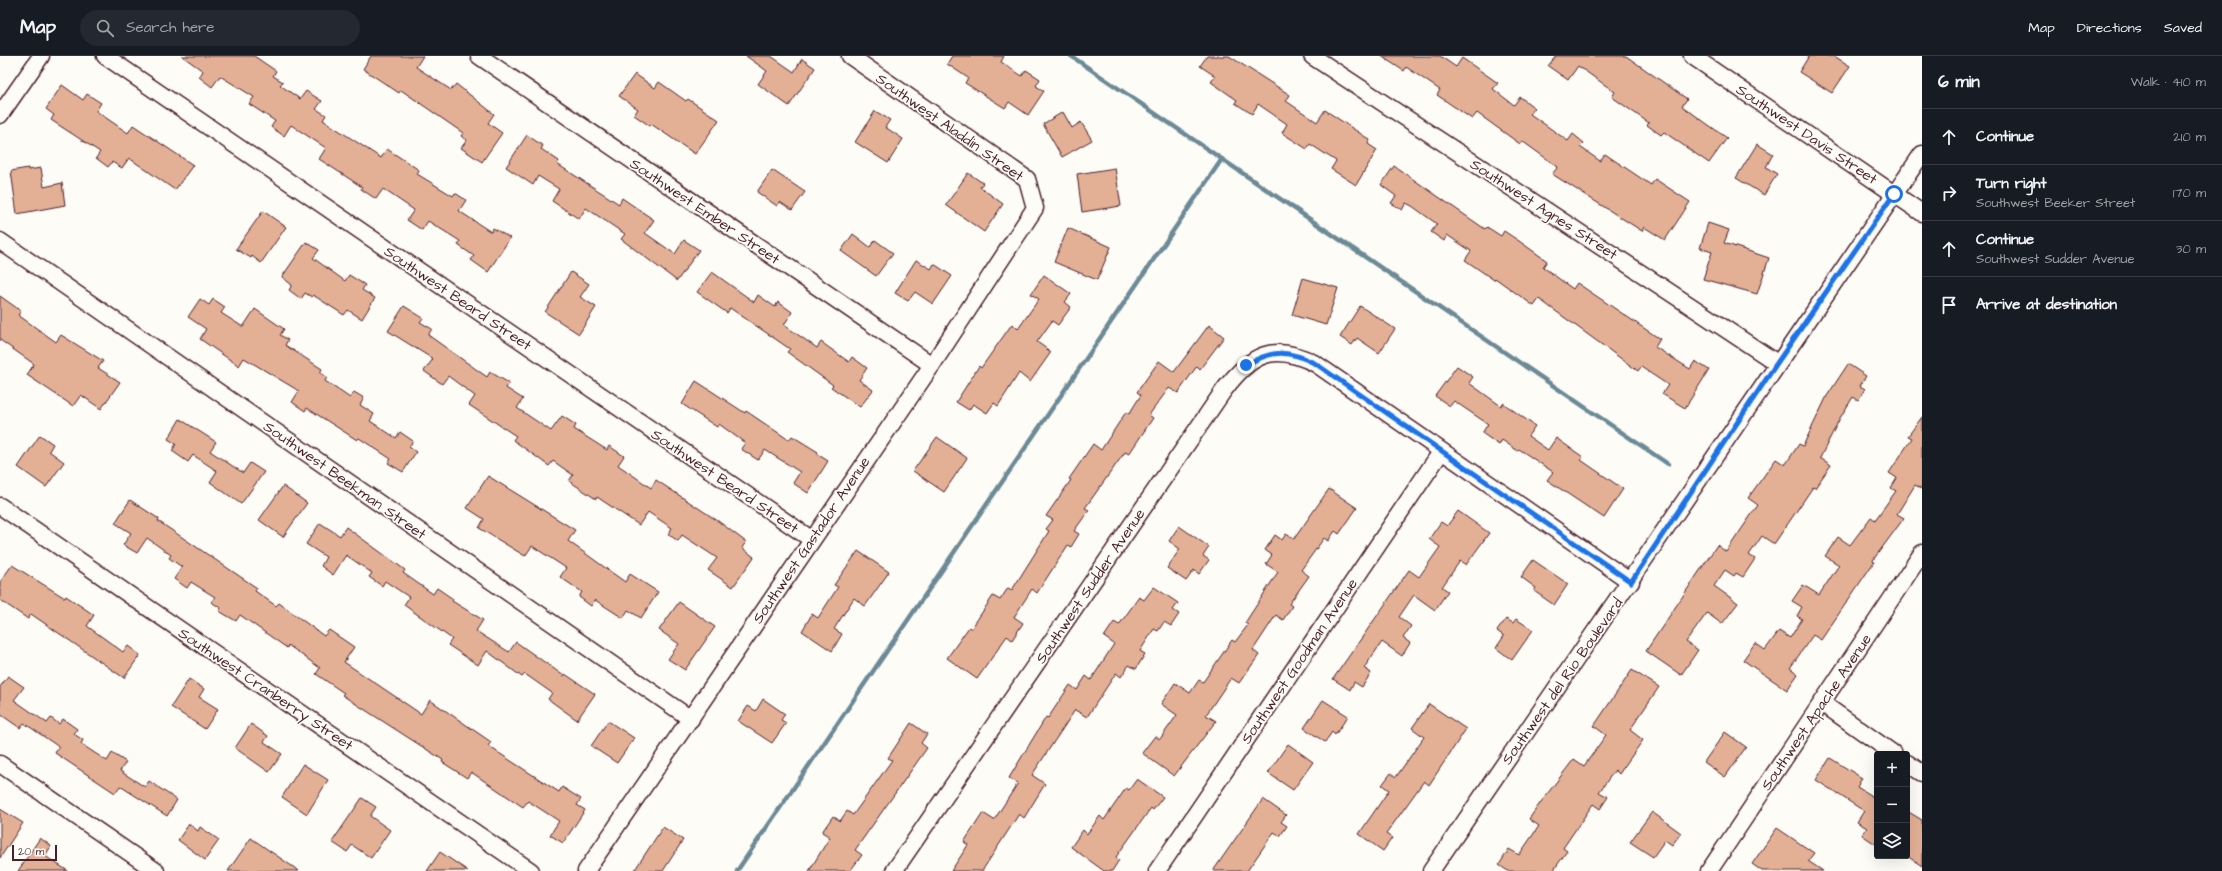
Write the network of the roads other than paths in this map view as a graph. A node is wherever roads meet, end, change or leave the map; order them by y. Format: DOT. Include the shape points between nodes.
graph roads {
  1 [pos="41,56"];
  2 [pos="105,56"];
  3 [pos="479,56"];
  4 [pos="850,56"];
  5 [pos="1312,56"];
  6 [pos="1692,56"];
  7 [pos="0,115"];
  8 [pos="1922,154"];
  9 [pos="1894,194"];
  10 [pos="1035,208"];
  11 [pos="1922,213"];
  12 [pos="0,242"];
  13 [pos="1777,363"];
  14 [pos="932,365"];
  15 [pos="1442,452"];
  16 [pos="0,506"];
  17 [pos="811,540"];
  18 [pos="1922,553"];
  19 [pos="1631,582"];
  20 [pos="1822,703"];
  21 [pos="690,719"];
  22 [pos="1890,751"];
  23 [pos="0,764"];
  24 [pos="1910,765"];
  25 [pos="1922,773"];
  26 [pos="156,871"];
  27 [pos="531,871"];
  28 [pos="586,871"];
  29 [pos="894,871"];
  30 [pos="1157,871"];
  31 [pos="1431,871"];
  32 [pos="1709,871"];
  1 -- 7 [label="street"];
  2 -- 17 [label="street, Southwest Beard Street"];
  3 -- 14 [label="street, Southwest Ember Street"];
  4 -- 10 [label="street, Southwest Aladdin Street" via="1027,179"];
  5 -- 13 [label="street, Southwest Agnes Street"];
  6 -- 9 [label="street, Southwest Davis Street"];
  8 -- 9 [label="street, Southwest del Rio Boulevard"];
  9 -- 11 [label="street, Southwest Davis Street"];
  9 -- 13 [label="street, Southwest del Rio Boulevard"];
  10 -- 14 [label="street, Southwest Gastador Avenue"];
  12 -- 21 [label="street, Southwest Beekman Street"];
  13 -- 19 [label="street, Southwest del Rio Boulevard"];
  14 -- 17 [label="street, Southwest Gastador Avenue"];
  15 -- 19 [label="street, Southwest Sudder Avenue"];
  15 -- 29 [label="street, Southwest Sudder Avenue" via="1316,364 1288,352 1258,358 1236,374"];
  15 -- 30 [label="street, Southwest Goodman Avenue"];
  16 -- 27 [label="street, Southwest Cranberry Street"];
  17 -- 21 [label="street, Southwest Gastador Avenue"];
  18 -- 20 [label="street, Southwest Apache Avenue"];
  19 -- 31 [label="street, Southwest del Rio Boulevard"];
  20 -- 22 [label="street"];
  20 -- 32 [label="street, Southwest Apache Avenue"];
  21 -- 28 [label="street, Southwest Gastador Avenue"];
  23 -- 26 [label="street"];
  24 -- 25 [label="street"];
}
